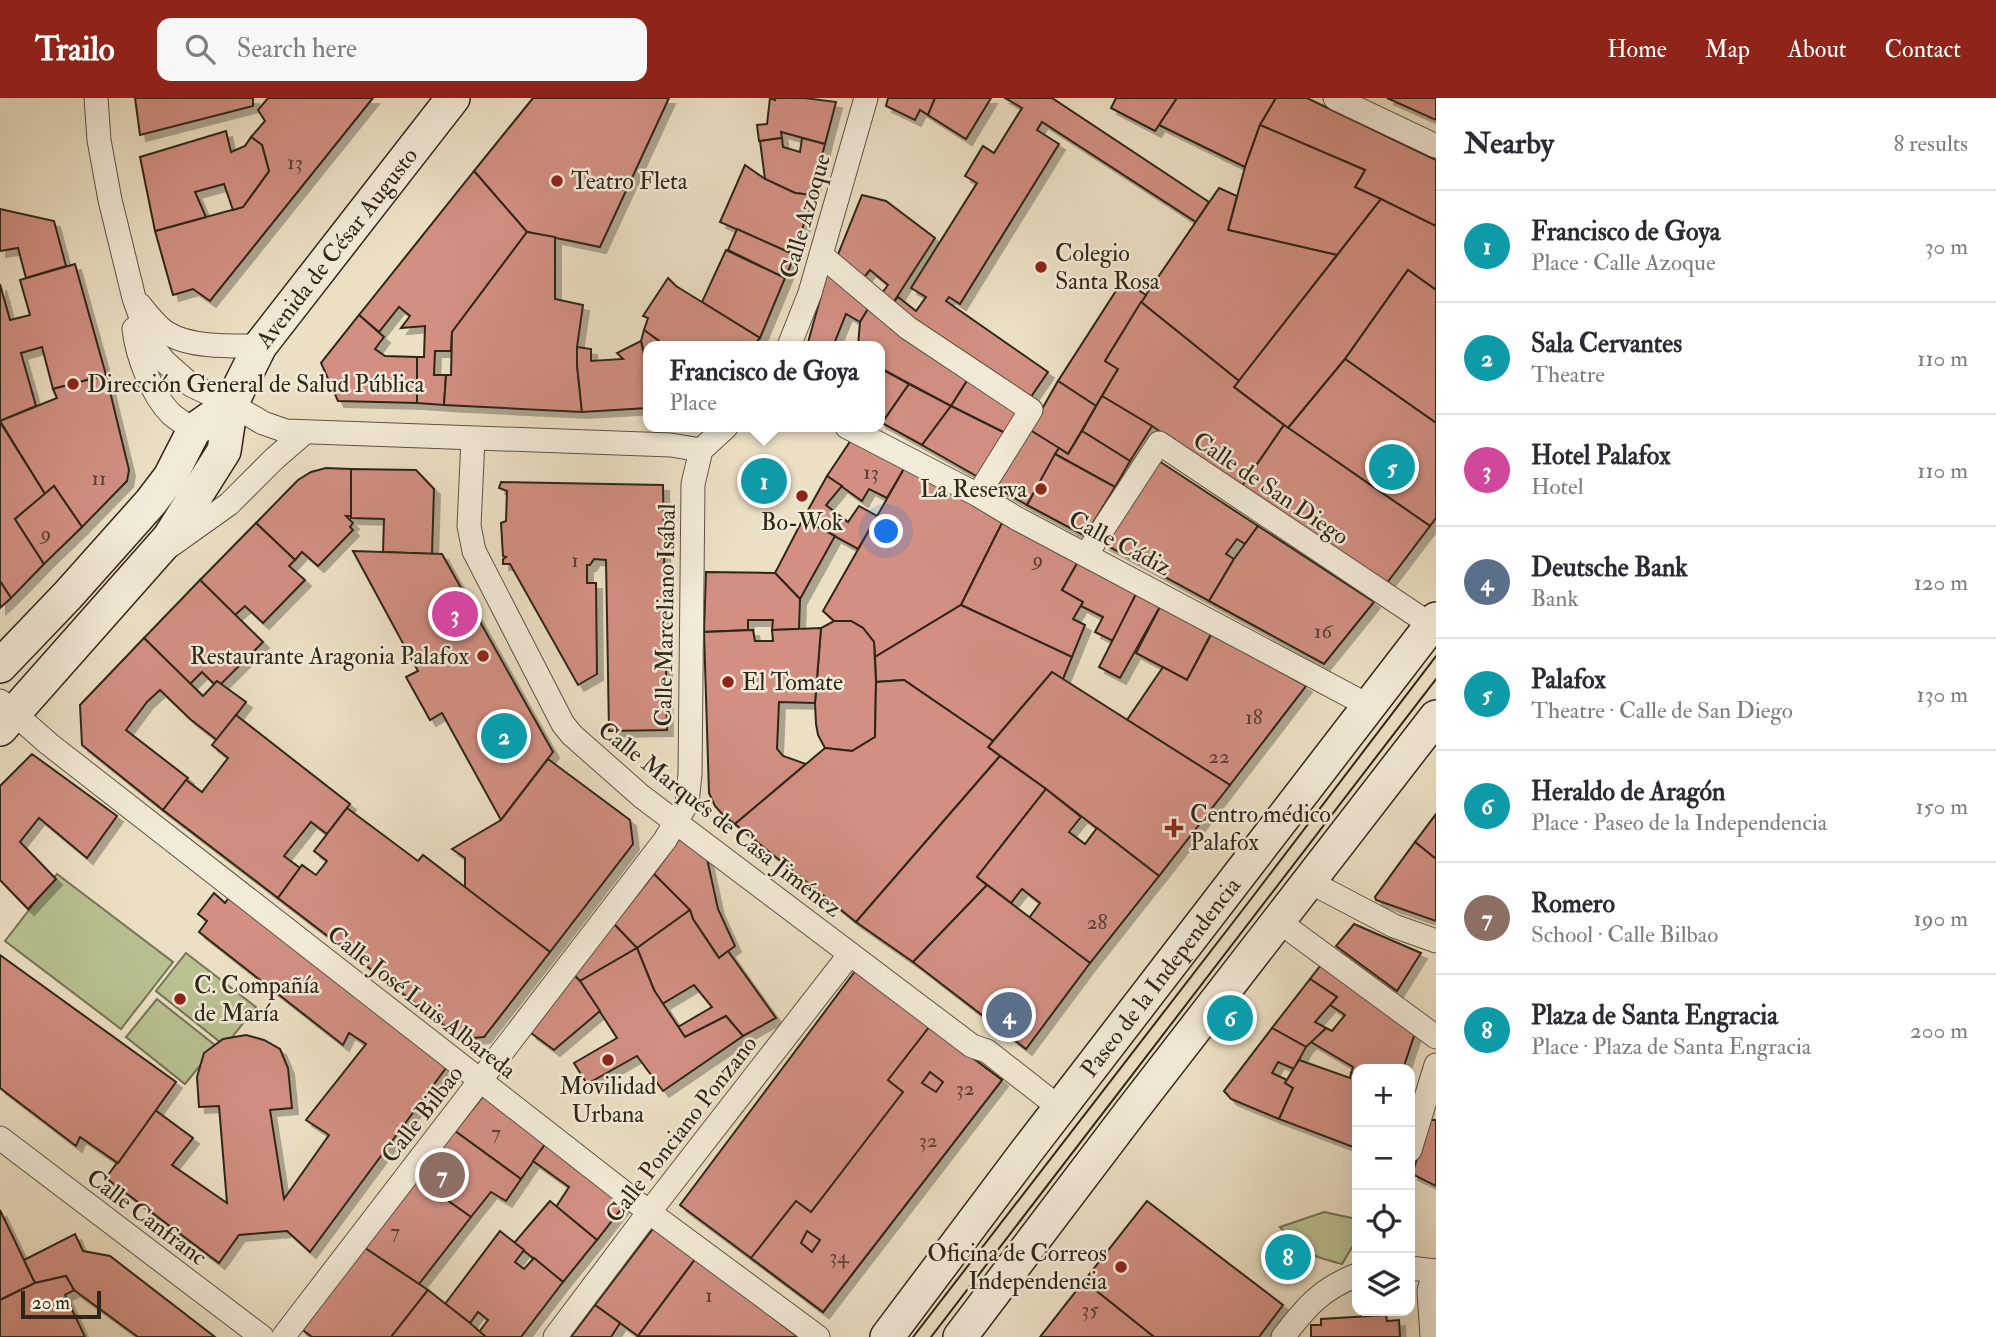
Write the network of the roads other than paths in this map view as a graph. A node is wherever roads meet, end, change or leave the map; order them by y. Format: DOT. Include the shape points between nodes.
graph roads {
  1 [pos="96,98"];
  2 [pos="453,98"];
  3 [pos="866,98"];
  4 [pos="1335,98"];
  5 [pos="1436,146"];
  6 [pos="821,256"];
  7 [pos="134,298"];
  8 [pos="791,341"];
  9 [pos="260,346"];
  10 [pos="231,404"];
  11 [pos="194,430"];
  12 [pos="721,432"];
  13 [pos="857,432"];
  14 [pos="303,433"];
  15 [pos="473,439"];
  16 [pos="701,450"];
  17 [pos="978,495"];
  18 [pos="1086,555"];
  19 [pos="151,561"];
  20 [pos="1434,622"];
  21 [pos="0,666"];
  22 [pos="1369,706"];
  23 [pos="5,715"];
  24 [pos="1436,717"];
  25 [pos="676,821"];
  26 [pos="1310,882"];
  27 [pos="1285,926"];
  28 [pos="1436,941"];
  29 [pos="850,954"];
  30 [pos="1436,1037"];
  31 [pos="1436,1065"];
  32 [pos="481,1081"];
  33 [pos="1061,1109"];
  34 [pos="1415,1134"];
  35 [pos="0,1139"];
  36 [pos="649,1212"];
  37 [pos="1415,1269"];
  38 [pos="1435,1271"];
  39 [pos="1352,1277"];
  40 [pos="1431,1330"];
  41 [pos="262,1337"];
  42 [pos="283,1337"];
  43 [pos="555,1337"];
  44 [pos="818,1337"];
  45 [pos="887,1337"];
  46 [pos="960,1337"];
  47 [pos="1283,1337"];
  1 -- 7 [label="street" via="105,172"];
  2 -- 9 [label="street, Avenida de César Augusto"];
  3 -- 6 [label="street, Calle Azoque"];
  4 -- 5 [label="street"];
  6 -- 8 [label="street, Calle Azoque"];
  6 -- 17 [label="street" via="908,328 1031,410"];
  7 -- 9 [label="street" via="160,327 179,338"];
  7 -- 10 [label="street" via="150,343 164,361 191,385"];
  7 -- 11 [label="street" via="135,342 152,386 171,413"];
  9 -- 10 [label="street, Avenida de César Augusto"];
  10 -- 11 [label="street, Avenida de César Augusto"];
  10 -- 14 [label="street" via="276,429"];
  10 -- 19 [label="street, Avenida de César Augusto" via="224,451"];
  11 -- 21 [label="street, Avenida de César Augusto" via="159,493"];
  12 -- 16 [label="street"];
  13 -- 17 [label="street, Calle Cádiz"];
  14 -- 15 [label="street"];
  14 -- 19 [label="street, Avenida de César Augusto" via="229,504"];
  15 -- 16 [label="street" via="671,445"];
  15 -- 25 [label="street, Calle Marqués de Casa Jiménez" via="470,537 479,564 563,724 641,796"];
  16 -- 25 [label="street, Calle Marceliano Isábal" via="693,484 690,774 687,803"];
  17 -- 18 [label="street, Calle Cádiz"];
  18 -- 20 [label="street, Calle de San Diego" via="1159,443"];
  18 -- 22 [label="street, Calle Cádiz"];
  19 -- 23 [label="street, Avenida de César Augusto"];
  20 -- 22 [label="street, Paseo de la Independencia"];
  22 -- 33 [label="street, Paseo de la Independencia"];
  23 -- 32 [label="street, Calle José Luis Albareda" via="49,744"];
  24 -- 26 [label="street"];
  25 -- 29 [label="street, Calle Marqués de Casa Jiménez"];
  25 -- 32 [label="street, Calle Bilbao"];
  26 -- 28 [label="street" via="1394,926"];
  26 -- 46 [label="street"];
  27 -- 30 [label="street"];
  29 -- 33 [label="street, Calle Marqués de Casa Jiménez"];
  29 -- 36 [label="street, Calle Ponciano Ponzano"];
  31 -- 34 [label="street"];
  32 -- 36 [label="street, Calle José Luis Albareda"];
  32 -- 42 [label="street, Calle Bilbao"];
  33 -- 45 [label="street, Paseo de la Independencia"];
  35 -- 41 [label="street, Calle Canfranc"];
  36 -- 43 [label="street, Calle Ponciano Ponzano"];
  36 -- 44 [label="street, Calle José Luis Albareda"];
  37 -- 38 [label="street"];
  38 -- 40 [label="street" via="1429,1291"];
  39 -- 47 [label="street" via="1320,1294"];
}
